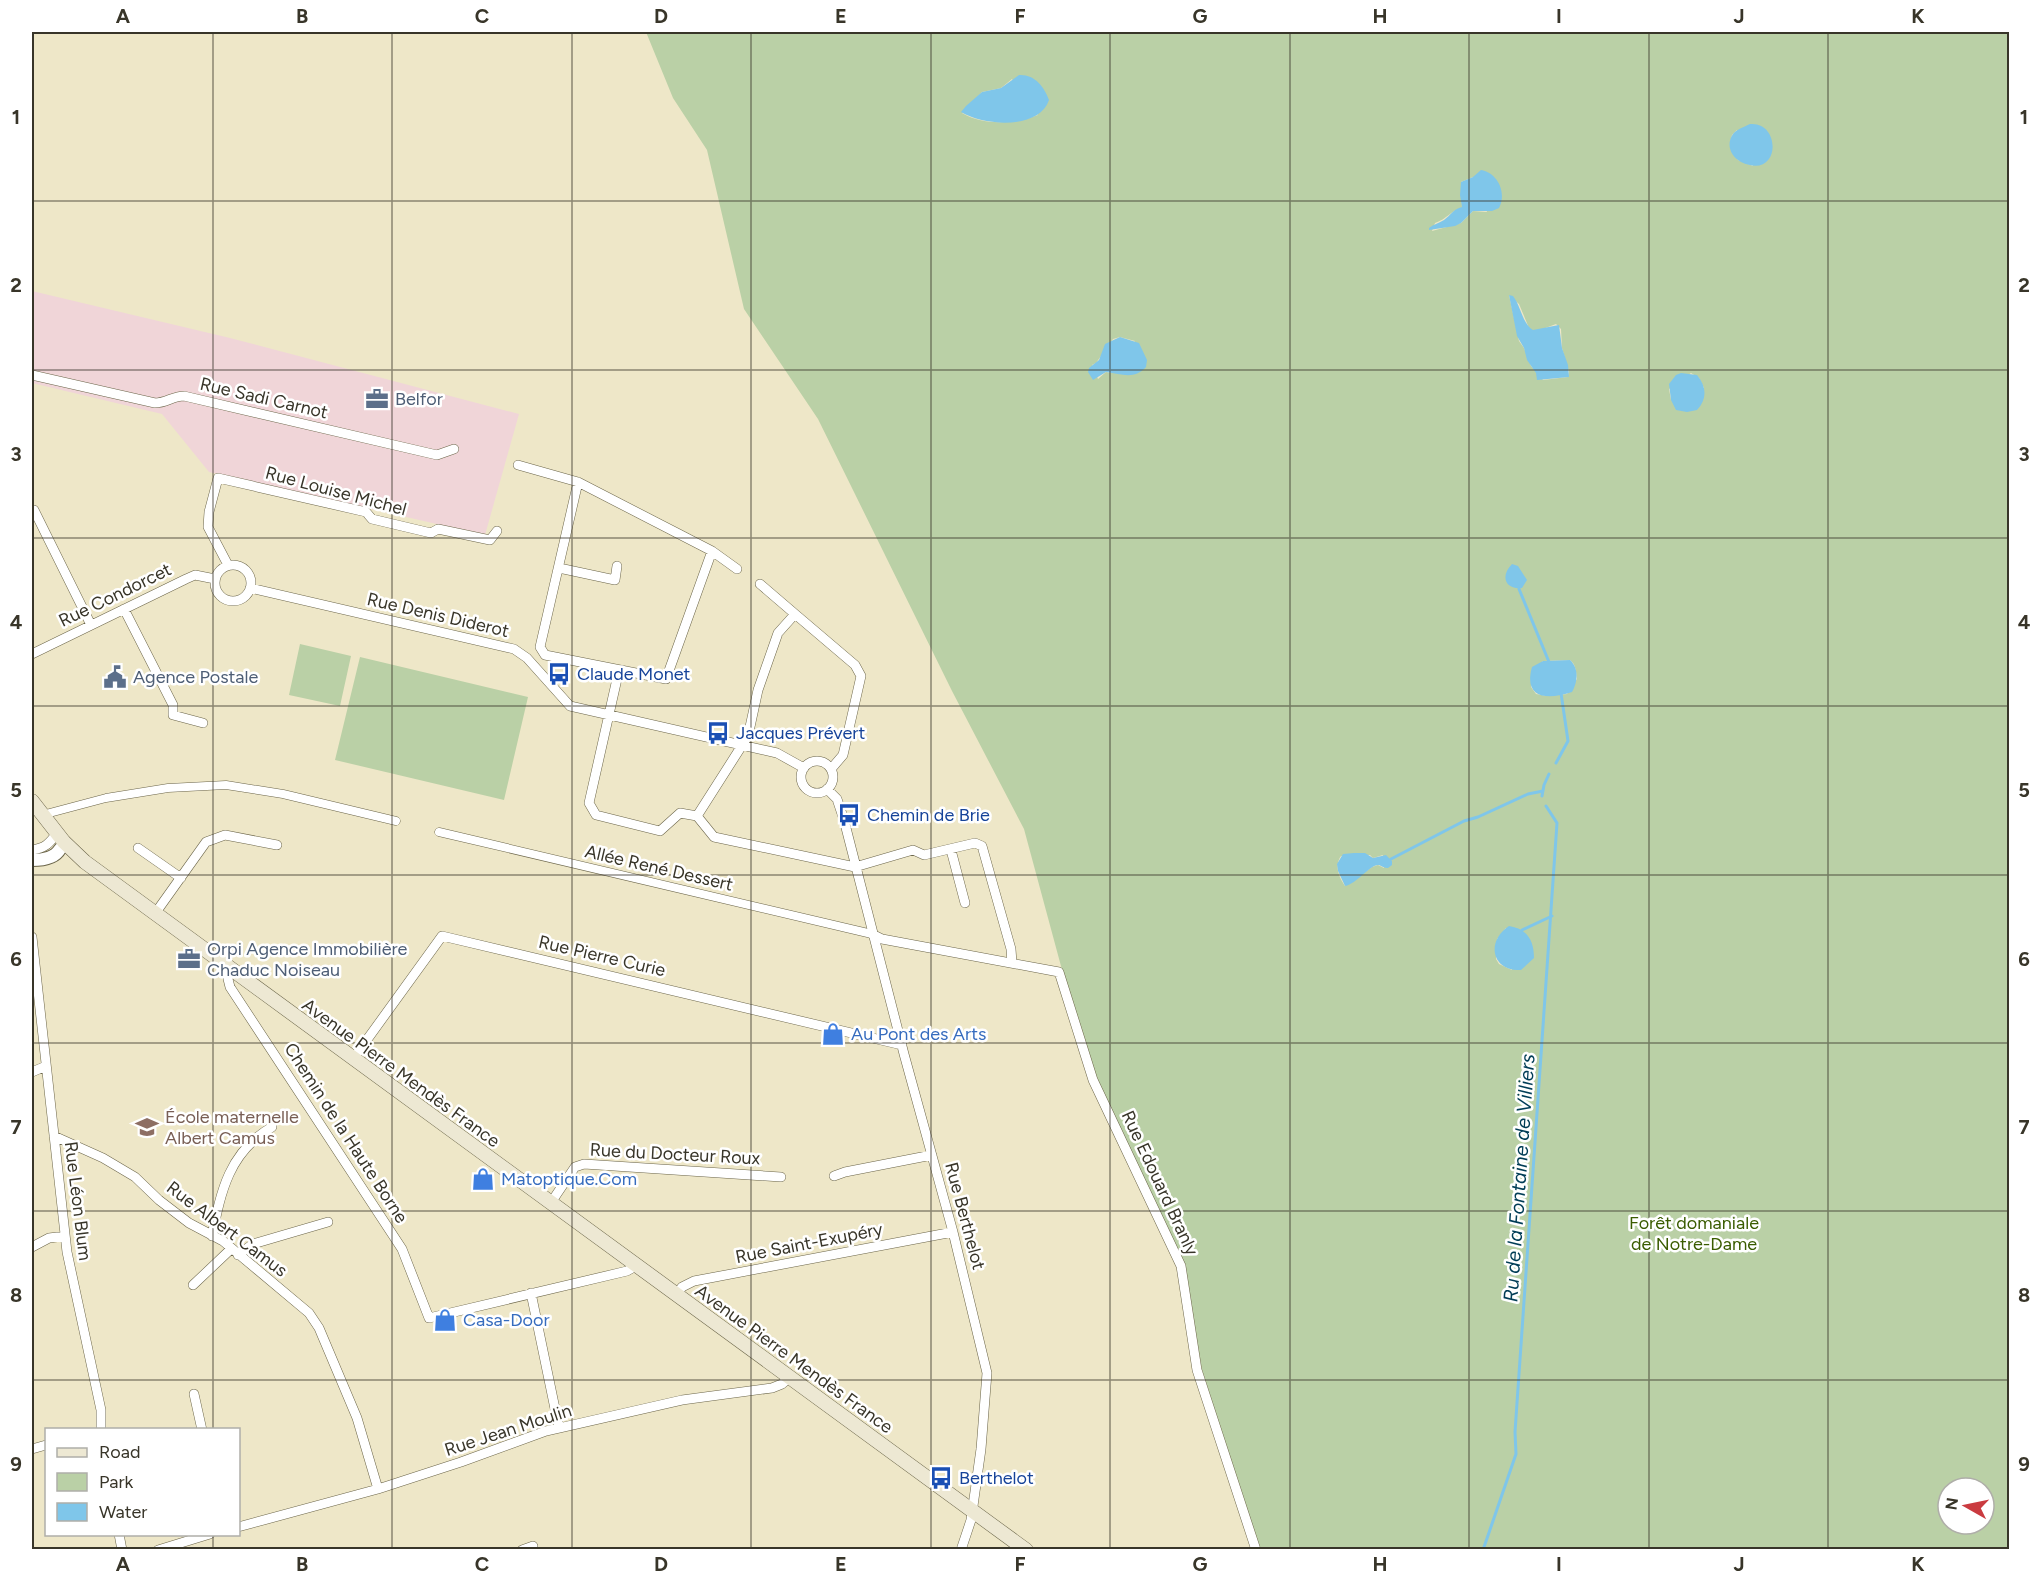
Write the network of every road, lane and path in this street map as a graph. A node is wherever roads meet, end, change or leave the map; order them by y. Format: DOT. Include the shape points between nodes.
graph roads {
  1 [pos="32,375"];
  2 [pos="454,449"];
  3 [pos="518,465"];
  4 [pos="578,482"];
  5 [pos="34,510"];
  6 [pos="497,531"];
  7 [pos="712,551"];
  8 [pos="228,565"];
  9 [pos="617,566"];
  10 [pos="559,568"];
  11 [pos="737,569"];
  12 [pos="215,579"];
  13 [pos="760,584"];
  14 [pos="250,588"];
  15 [pos="124,609"];
  16 [pos="795,614"];
  17 [pos="91,625"];
  18 [pos="32,654"];
  19 [pos="619,670"];
  20 [pos="610,715"];
  21 [pos="203,723"];
  22 [pos="742,745"];
  23 [pos="804,768"];
  24 [pos="831,769"];
  25 [pos="827,789"];
  26 [pos="32,801"];
  27 [pos="37,814"];
  28 [pos="697,816"];
  29 [pos="396,821"];
  30 [pos="439,832"];
  31 [pos="59,841"];
  32 [pos="277,845"];
  33 [pos="138,848"];
  34 [pos="32,850"];
  35 [pos="951,850"];
  36 [pos="32,860"];
  37 [pos="855,867"];
  38 [pos="180,878"];
  39 [pos="965,903"];
  40 [pos="154,915"];
  41 [pos="872,934"];
  42 [pos="32,937"];
  43 [pos="1012,963"];
  44 [pos="230,970"];
  45 [pos="902,1045"];
  46 [pos="353,1059"];
  47 [pos="46,1066"];
  48 [pos="32,1072"];
  49 [pos="272,1127"];
  50 [pos="54,1136"];
  51 [pos="932,1155"];
  52 [pos="834,1176"];
  53 [pos="781,1177"];
  54 [pos="550,1204"];
  55 [pos="328,1222"];
  56 [pos="953,1232"];
  57 [pos="65,1236"];
  58 [pos="213,1236"];
  59 [pos="32,1247"];
  60 [pos="235,1252"];
  61 [pos="636,1266"];
  62 [pos="193,1285"];
  63 [pos="531,1293"];
  64 [pos="676,1295"];
  65 [pos="789,1378"];
  66 [pos="194,1394"];
  67 [pos="101,1428"];
  68 [pos="202,1428"];
  69 [pos="559,1428"];
  70 [pos="378,1489"];
  71 [pos="972,1511"];
  72 [pos="240,1526"];
  73 [pos="204,1536"];
  74 [pos="533,1546"];
  75 [pos="158,1550"];
  76 [pos="522,1550"];
  77 [pos="961,1550"];
  78 [pos="1026,1550"];
  79 [pos="1256,1550"];
  1 -- 2 [label="street, Rue Sadi Carnot" via="155,403 184,396 436,455"];
  3 -- 4 [label="street"];
  4 -- 7 [label="street"];
  4 -- 10 [label="street"];
  5 -- 17 [label="street"];
  6 -- 8 [label="street, Rue Louise Michel" via="490,540 438,529 431,533 372,519 366,512 218,478 208,527"];
  7 -- 11 [label="street"];
  7 -- 19 [label="street" via="666,679"];
  8 -- 12 [label="street"];
  8 -- 14 [label="street" via="246,570"];
  9 -- 10 [label="street" via="615,580"];
  10 -- 19 [label="street" via="540,647 545,655"];
  12 -- 14 [label="street" via="216,591 225,599 243,598"];
  12 -- 15 [label="street, Rue Condorcet" via="195,575"];
  13 -- 16 [label="street"];
  14 -- 20 [label="street, Rue Denis Diderot" via="514,650 527,658 570,706"];
  15 -- 17 [label="street, Rue Condorcet"];
  15 -- 21 [label="street" via="173,705 173,715"];
  16 -- 22 [label="street" via="778,633"];
  16 -- 24 [label="street" via="855,665 861,676 843,754"];
  17 -- 18 [label="street, Rue Condorcet"];
  19 -- 20 [label="street"];
  20 -- 22 [label="street, Rue Denis Diderot"];
  20 -- 28 [label="street" via="589,803 596,815 660,831 680,813"];
  22 -- 23 [label="street, Rue Denis Diderot" via="777,753"];
  22 -- 28 [label="street"];
  23 -- 24 [label="street" via="818,761"];
  23 -- 25 [label="street" via="801,778 805,787 813,792"];
  24 -- 25 [label="street"];
  25 -- 37 [label="street" via="837,799"];
  26 -- 27 [label="main road, Avenue Pierre Mendès France"];
  27 -- 29 [label="street" via="158,790 226,785 283,794"];
  27 -- 31 [label="main road, Avenue Pierre Mendès France"];
  28 -- 37 [label="street" via="714,837"];
  30 -- 41 [label="street, Allée René Dessert"];
  31 -- 34 [label="street"];
  31 -- 36 [label="street" via="57,854"];
  31 -- 40 [label="main road, Avenue Pierre Mendès France"];
  32 -- 38 [label="street" via="225,835 206,842"];
  33 -- 38 [label="street"];
  35 -- 37 [label="street" via="924,855 913,850"];
  35 -- 39 [label="street"];
  35 -- 43 [label="street" via="975,843 982,846"];
  37 -- 41 [label="street"];
  38 -- 40 [label="street"];
  40 -- 44 [label="main road, Avenue Pierre Mendès France"];
  41 -- 43 [label="street"];
  41 -- 45 [label="street, Rue Berthelot"];
  42 -- 47 [label="street, Rue Léon Blum"];
  43 -- 79 [label="street, Rue Edouard Branly" via="1059,972 1094,1080 1181,1266 1197,1370"];
  44 -- 46 [label="main road, Avenue Pierre Mendès France"];
  44 -- 63 [label="street, Chemin de la Haute Borne" via="230,987 402,1249 429,1318"];
  45 -- 46 [label="street, Rue Pierre Curie" via="442,936"];
  45 -- 51 [label="street, Rue Berthelot"];
  46 -- 54 [label="main road, Avenue Pierre Mendès France"];
  47 -- 48 [label="street"];
  47 -- 50 [label="street, Rue Léon Blum"];
  49 -- 58 [label="street" via="260,1134 230,1170 219,1200"];
  50 -- 57 [label="street, Rue Léon Blum"];
  50 -- 58 [label="street, Rue Albert Camus" via="127,1172 189,1223"];
  51 -- 52 [label="street"];
  51 -- 56 [label="street, Rue Berthelot"];
  53 -- 54 [label="street, Rue du Docteur Roux" via="584,1164 575,1167"];
  54 -- 61 [label="main road, Avenue Pierre Mendès France"];
  55 -- 60 [label="street"];
  56 -- 64 [label="street, Rue Saint-Exupéry" via="694,1281"];
  56 -- 71 [label="street, Rue Berthelot" via="987,1373"];
  57 -- 59 [label="street"];
  57 -- 67 [label="street, Rue Léon Blum" via="101,1410"];
  58 -- 60 [label="street, Rue Albert Camus"];
  60 -- 62 [label="street"];
  60 -- 70 [label="street, Rue Albert Camus" via="309,1313 319,1328 357,1418"];
  61 -- 63 [label="street"];
  61 -- 64 [label="main road, Avenue Pierre Mendès France"];
  63 -- 69 [label="street"];
  64 -- 65 [label="main road, Avenue Pierre Mendès France"];
  65 -- 69 [label="street, Rue Jean Moulin" via="772,1388 682,1400"];
  65 -- 71 [label="main road, Avenue Pierre Mendès France"];
  66 -- 68 [label="street"];
  69 -- 70 [label="street, Rue Jean Moulin"];
  70 -- 72 [label="street, Rue Jean Moulin"];
  71 -- 77 [label="street, Rue Berthelot"];
  71 -- 78 [label="main road, Avenue Pierre Mendès France"];
  73 -- 75 [label="street"];
  74 -- 76 [label="street"];
}
